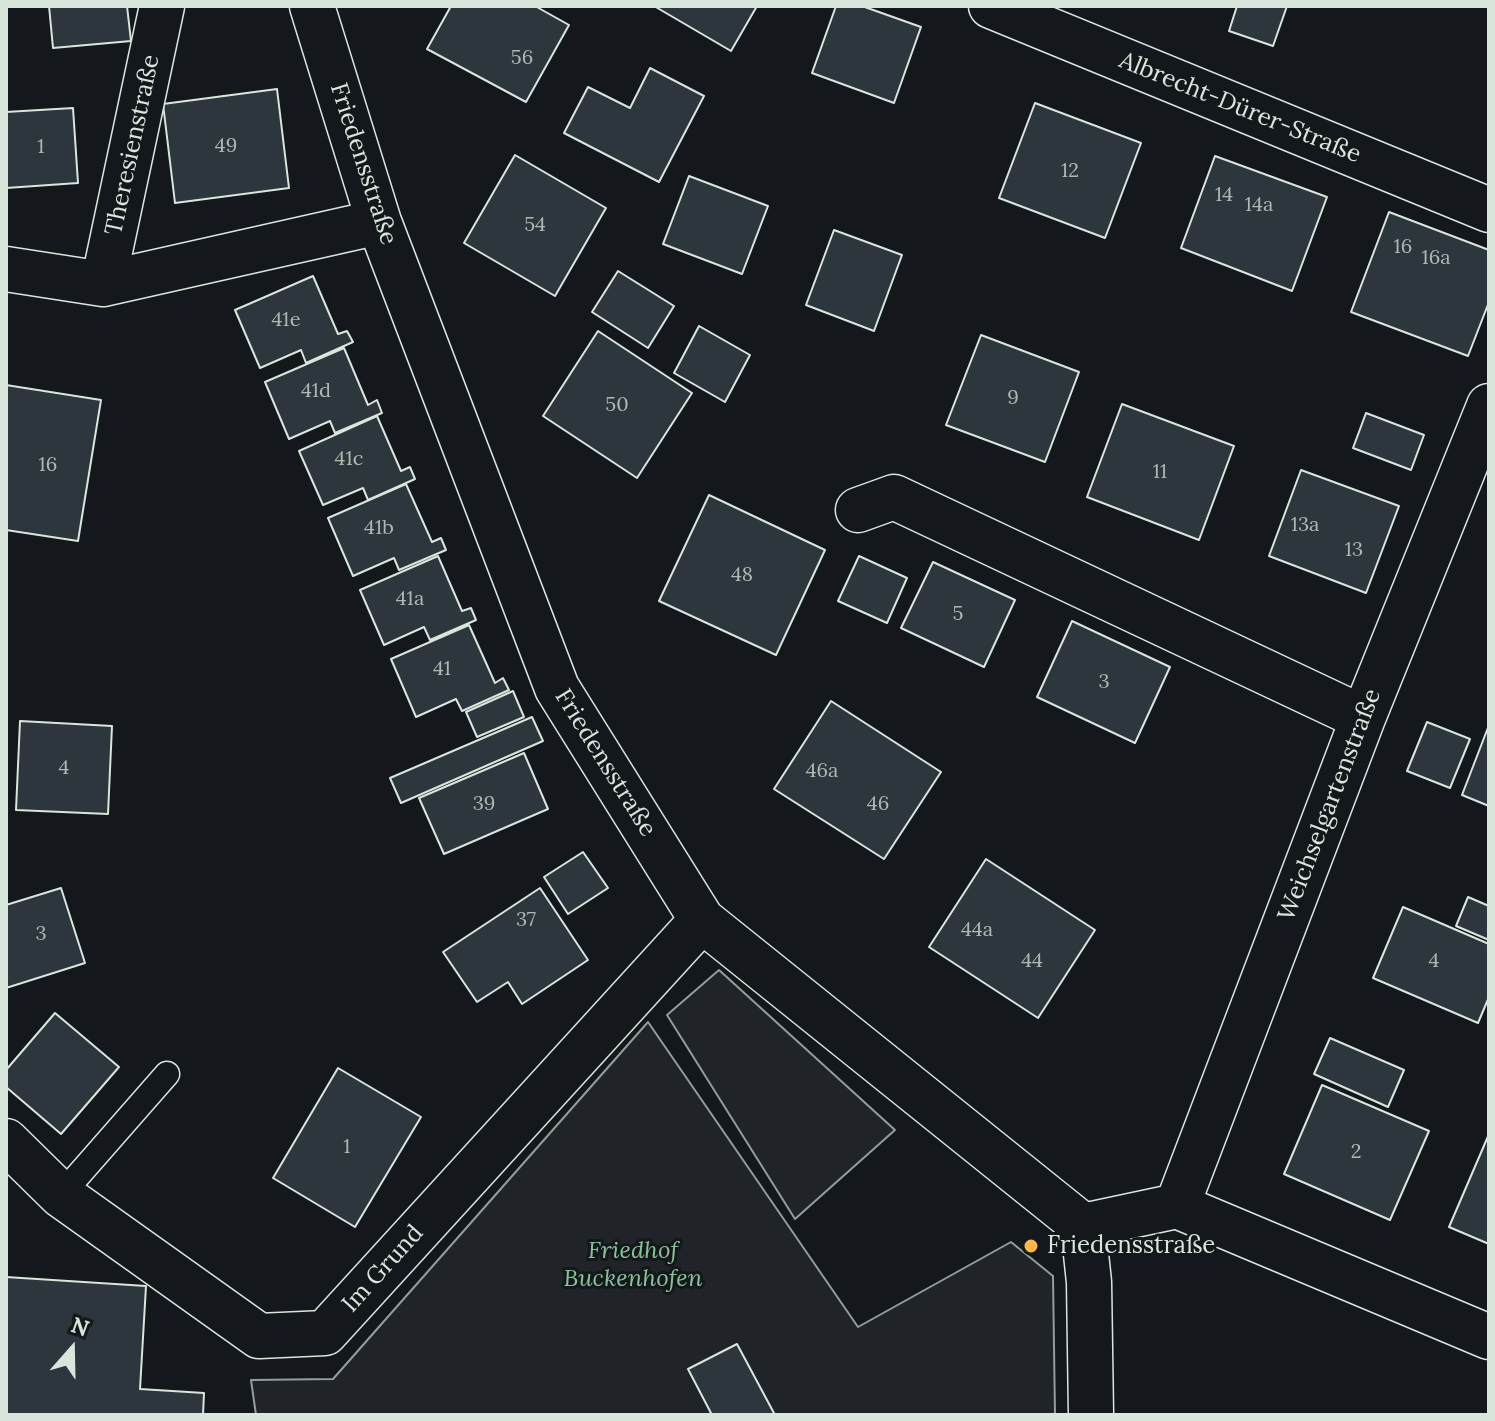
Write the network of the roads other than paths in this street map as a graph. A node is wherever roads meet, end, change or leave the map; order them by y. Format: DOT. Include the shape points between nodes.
graph roads {
  1 [pos="162,6"];
  2 [pos="312,6"];
  3 [pos="991,6"];
  4 [pos="1489,210"];
  5 [pos="379,222"];
  6 [pos="6,269"];
  7 [pos="103,284"];
  8 [pos="1489,406"];
  9 [pos="858,510"];
  10 [pos="1363,718"];
  11 [pos="702,920"];
  12 [pos="167,1074"];
  13 [pos="6,1141"];
  14 [pos="61,1195"];
  15 [pos="1177,1206"];
  16 [pos="1083,1226"];
  17 [pos="1489,1337"];
  18 [pos="1091,1415"];
  1 -- 7 [label="street, Theresienstraße"];
  2 -- 5 [label="street, Friedensstraße"];
  3 -- 4 [label="street, Albrecht-Dürer-Straße"];
  5 -- 7 [label="street"];
  5 -- 11 [label="street, Friedensstraße" via="557,688"];
  6 -- 7 [label="street"];
  8 -- 10 [label="street, Weichselgartenstraße"];
  9 -- 10 [label="street" via="894,497"];
  10 -- 15 [label="street, Weichselgartenstraße"];
  11 -- 14 [label="street, Im Grund" via="325,1333 259,1336"];
  11 -- 16 [label="street, Friedensstraße"];
  12 -- 14 [label="lane"];
  13 -- 14 [label="street, Im Grund"];
  15 -- 16 [label="street"];
  15 -- 17 [label="street"];
  16 -- 18 [label="street"];
}
